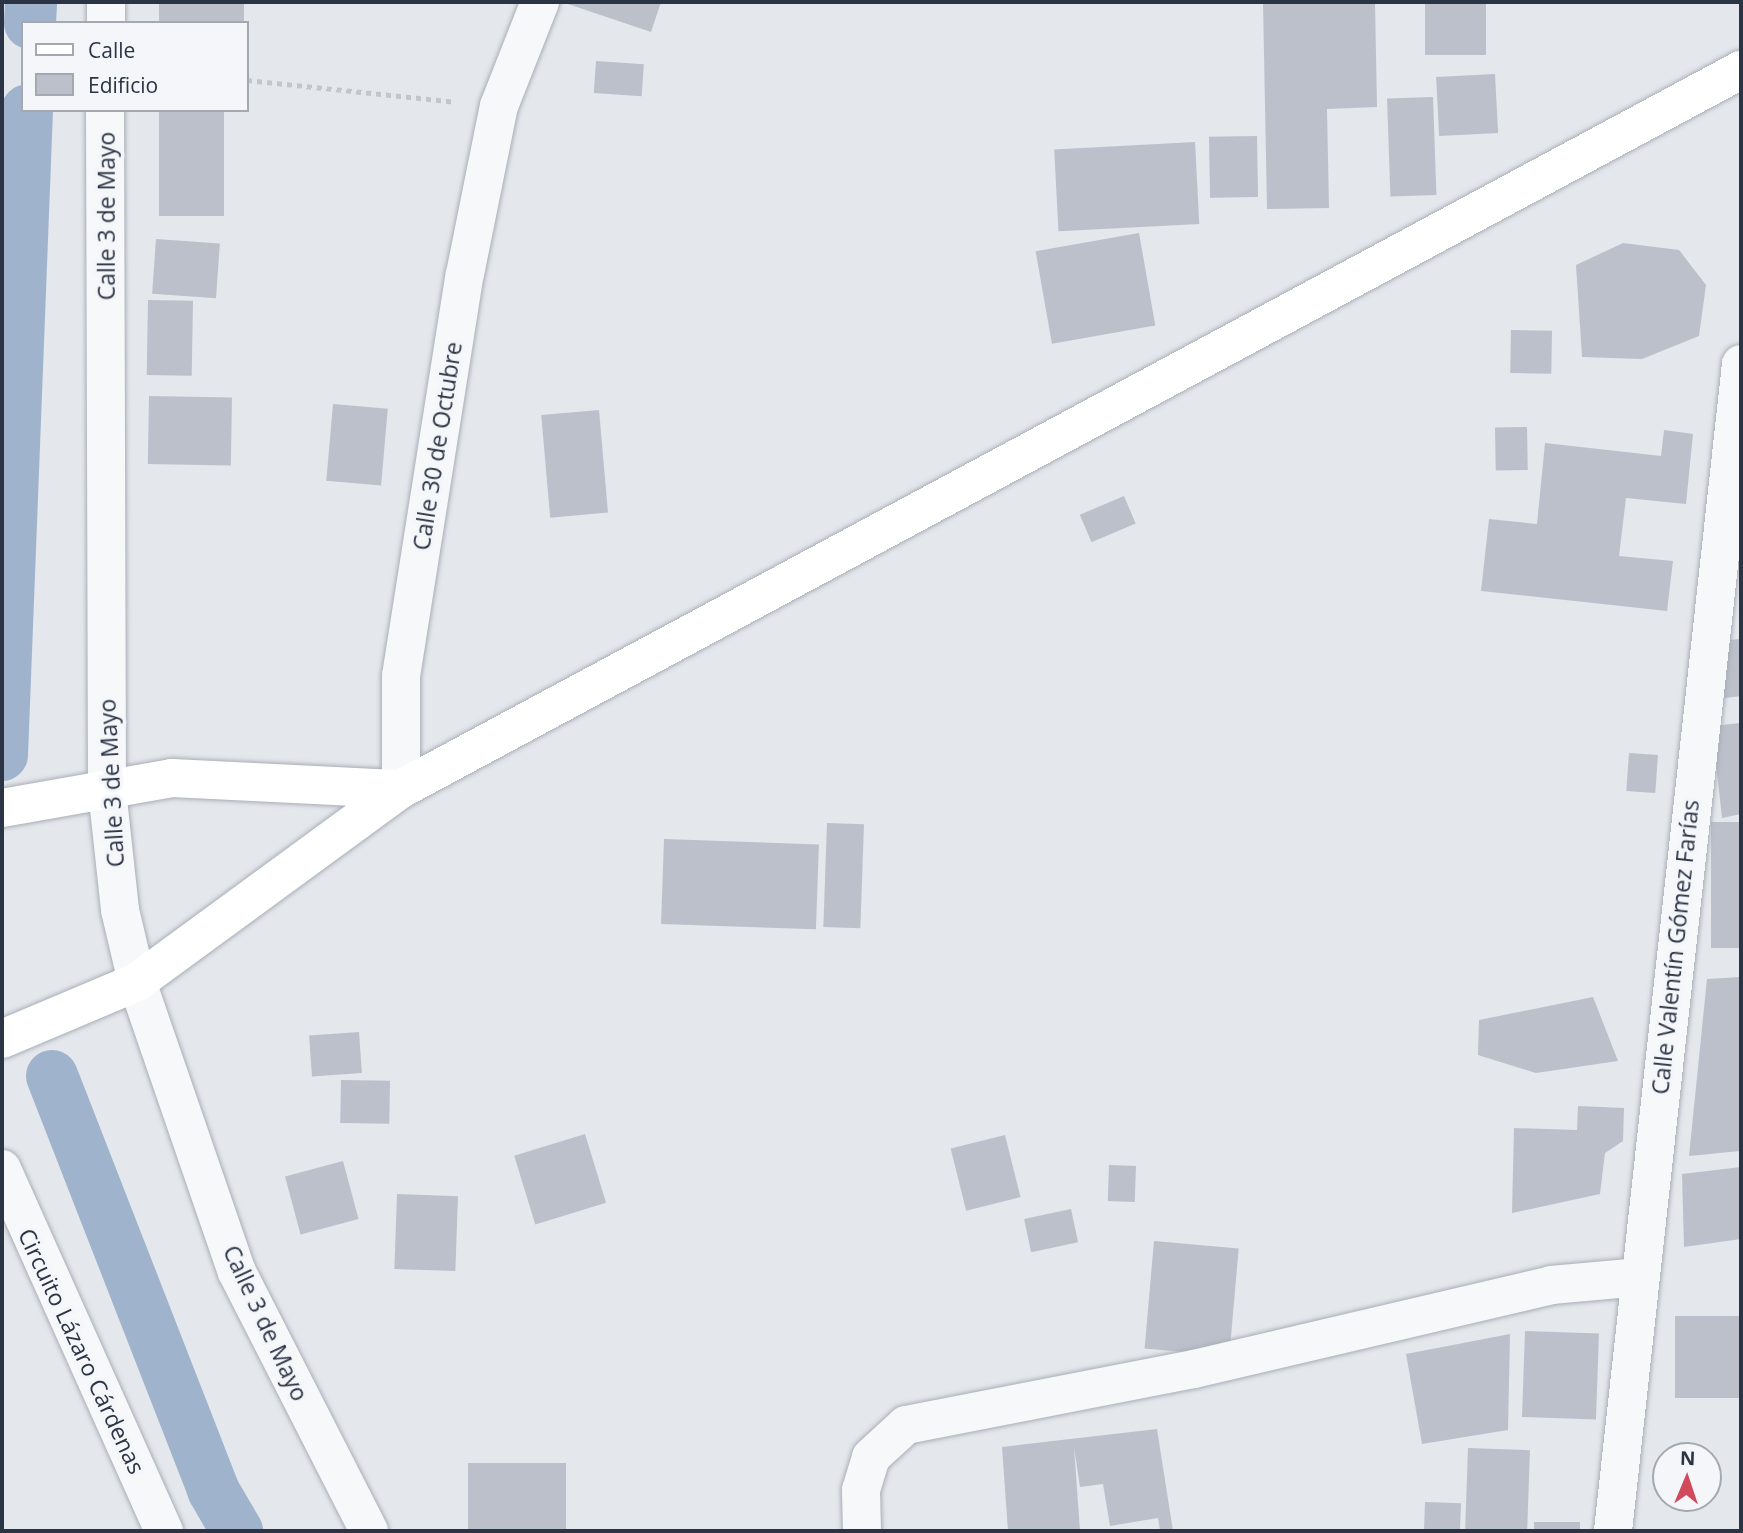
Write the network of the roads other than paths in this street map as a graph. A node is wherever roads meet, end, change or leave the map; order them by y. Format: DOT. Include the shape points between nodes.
graph roads {
  1 [pos="106,2"];
  2 [pos="540,2"];
  3 [pos="106,21"];
  4 [pos="1741,70"];
  5 [pos="106,112"];
  6 [pos="1741,364"];
  7 [pos="401,789"];
  8 [pos="107,790"];
  9 [pos="2,808"];
  10 [pos="137,982"];
  11 [pos="2,1039"];
  12 [pos="6,1199"];
  13 [pos="1641,1277"];
  14 [pos="164,1531"];
  15 [pos="369,1531"];
  16 [pos="862,1531"];
  17 [pos="1613,1531"];
  1 -- 3 [label="street"];
  2 -- 7 [label="street, Calle 30 de Octubre" via="499,106 401,676"];
  4 -- 7 [label="main road"];
  5 -- 8 [label="street, Calle 3 de Mayo"];
  6 -- 13 [label="street, Calle Valentín Gómez Farías"];
  7 -- 8 [label="main road" via="172,778"];
  7 -- 10 [label="main road"];
  8 -- 9 [label="main road"];
  8 -- 10 [label="street, Calle 3 de Mayo" via="120,910"];
  10 -- 11 [label="main road"];
  10 -- 15 [label="street, Calle 3 de Mayo" via="237,1272"];
  12 -- 14 [label="street, Circuito Lázaro Cárdenas"];
  13 -- 16 [label="street" via="1551,1285 1194,1369 906,1425 871,1457 861,1490"];
  13 -- 17 [label="street, Calle Valentín Gómez Farías"];
}
